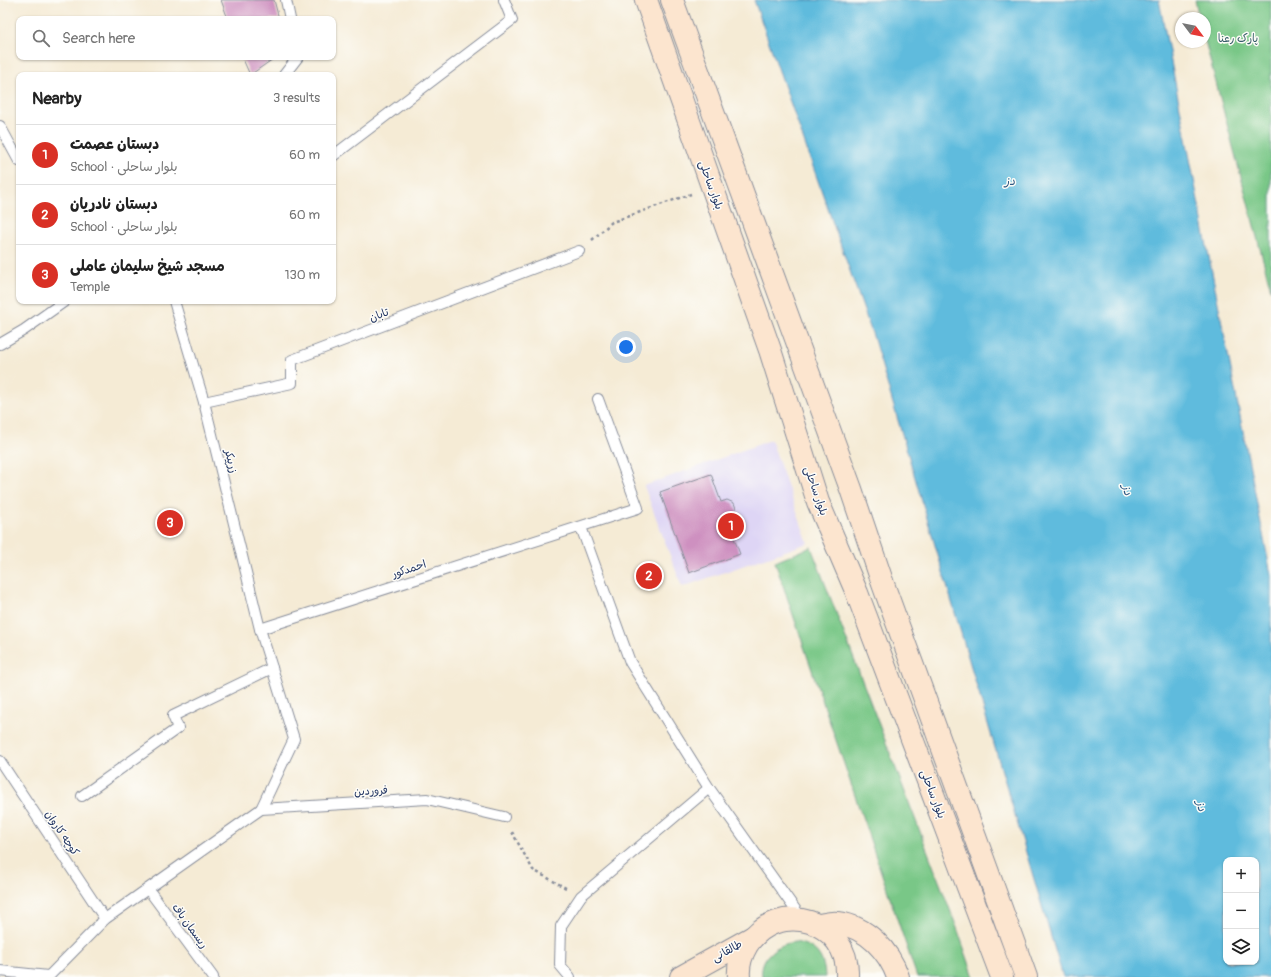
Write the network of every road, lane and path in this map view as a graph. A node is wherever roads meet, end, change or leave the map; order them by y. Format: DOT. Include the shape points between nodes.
graph roads {
  1 [pos="286,0"];
  2 [pos="504,0"];
  3 [pos="646,0"];
  4 [pos="672,0"];
  5 [pos="289,16"];
  6 [pos="296,60"];
  7 [pos="286,72"];
  8 [pos="0,126"];
  9 [pos="336,154"];
  10 [pos="16,156"];
  11 [pos="712,187"];
  12 [pos="579,251"];
  13 [pos="61,304"];
  14 [pos="175,304"];
  15 [pos="0,344"];
  16 [pos="598,399"];
  17 [pos="204,402"];
  18 [pos="851,489"];
  19 [pos="818,502"];
  20 [pos="581,527"];
  21 [pos="260,628"];
  22 [pos="272,668"];
  23 [pos="0,761"];
  24 [pos="709,788"];
  25 [pos="82,796"];
  26 [pos="261,809"];
  27 [pos="504,817"];
  28 [pos="148,889"];
  29 [pos="580,896"];
  30 [pos="105,919"];
  31 [pos="811,922"];
  32 [pos="753,937"];
  33 [pos="0,971"];
  34 [pos="48,976"];
  35 [pos="213,977"];
  36 [pos="570,977"];
  37 [pos="681,977"];
  38 [pos="739,977"];
  39 [pos="847,977"];
  40 [pos="898,977"];
  41 [pos="1002,977"];
  42 [pos="1026,977"];
  1 -- 5 [label="lane"];
  2 -- 9 [label="lane" via="512,20"];
  3 -- 11 [label="main road, بلوار ساحلی"];
  4 -- 18 [label="main road"];
  6 -- 7 [label="lane"];
  8 -- 10 [label="lane"];
  11 -- 12 [label="path" via="612,222"];
  11 -- 19 [label="main road, بلوار ساحلی" via="770,350"];
  12 -- 17 [label="lane, تابان" via="292,360 292,383"];
  13 -- 15 [label="lane"];
  14 -- 17 [label="lane, زرپیکر"];
  16 -- 20 [label="lane, احمدکور" via="638,508"];
  17 -- 21 [label="lane, زرپیکر"];
  18 -- 19 [label="main road" via="847,501 836,508 823,506"];
  18 -- 42 [label="main road"];
  19 -- 41 [label="main road, بلوار ساحلی" via="857,593"];
  20 -- 21 [label="lane, احمدکور"];
  20 -- 24 [label="lane" via="630,662"];
  21 -- 22 [label="lane"];
  22 -- 25 [label="lane" via="172,716 178,728"];
  22 -- 26 [label="lane" via="294,739"];
  23 -- 30 [label="lane, کوچه کاروان"];
  24 -- 29 [label="lane"];
  24 -- 31 [label="lane"];
  26 -- 27 [label="lane, فروردین" via="427,799"];
  26 -- 28 [label="lane"];
  27 -- 29 [label="path" via="533,870"];
  28 -- 30 [label="lane"];
  28 -- 35 [label="lane, ریسمان باف"];
  29 -- 36 [label="lane" via="562,926 560,965"];
  30 -- 34 [label="lane"];
  31 -- 32 [label="main road" via="784,919 767,925"];
  31 -- 39 [label="main road" via="833,936 843,951 848,968"];
  31 -- 40 [label="main road" via="837,922 858,929 878,943 894,964"];
  32 -- 37 [label="main road, طالقانی"];
  32 -- 38 [label="main road" via="743,952 738,970"];
  33 -- 34 [label="lane"];
}
